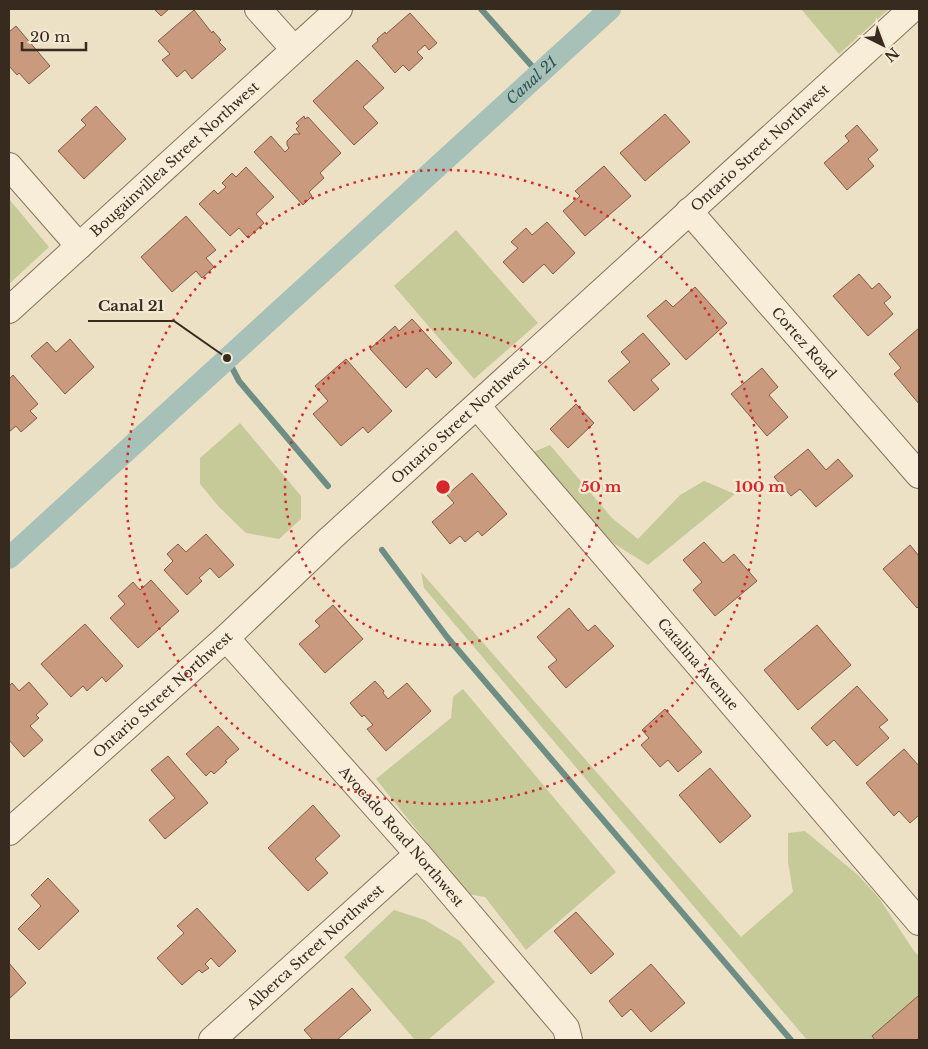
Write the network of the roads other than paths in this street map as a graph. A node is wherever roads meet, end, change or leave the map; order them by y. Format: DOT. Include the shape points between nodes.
graph roads {
  1 [pos="258,9"];
  2 [pos="339,9"];
  3 [pos="912,9"];
  4 [pos="294,50"];
  5 [pos="9,166"];
  6 [pos="689,211"];
  7 [pos="79,246"];
  8 [pos="9,310"];
  9 [pos="477,406"];
  10 [pos="919,475"];
  11 [pos="226,638"];
  12 [pos="9,832"];
  13 [pos="418,854"];
  14 [pos="919,922"];
  15 [pos="212,1040"];
  16 [pos="569,1040"];
  1 -- 4 [label="street"];
  2 -- 4 [label="street, Bougainvillea Street Northwest"];
  3 -- 6 [label="street, Ontario Street Northwest"];
  4 -- 7 [label="street, Bougainvillea Street Northwest"];
  5 -- 7 [label="street"];
  6 -- 9 [label="street, Ontario Street Northwest"];
  6 -- 10 [label="street, Cortez Road"];
  7 -- 8 [label="street, Bougainvillea Street Northwest"];
  9 -- 11 [label="street, Ontario Street Northwest"];
  9 -- 14 [label="street, Catalina Avenue"];
  11 -- 12 [label="street, Ontario Street Northwest"];
  11 -- 13 [label="street, Avocado Road Northwest"];
  13 -- 15 [label="street, Alberca Street Northwest"];
  13 -- 16 [label="street, Avocado Road Northwest" via="566,1028"];
}
